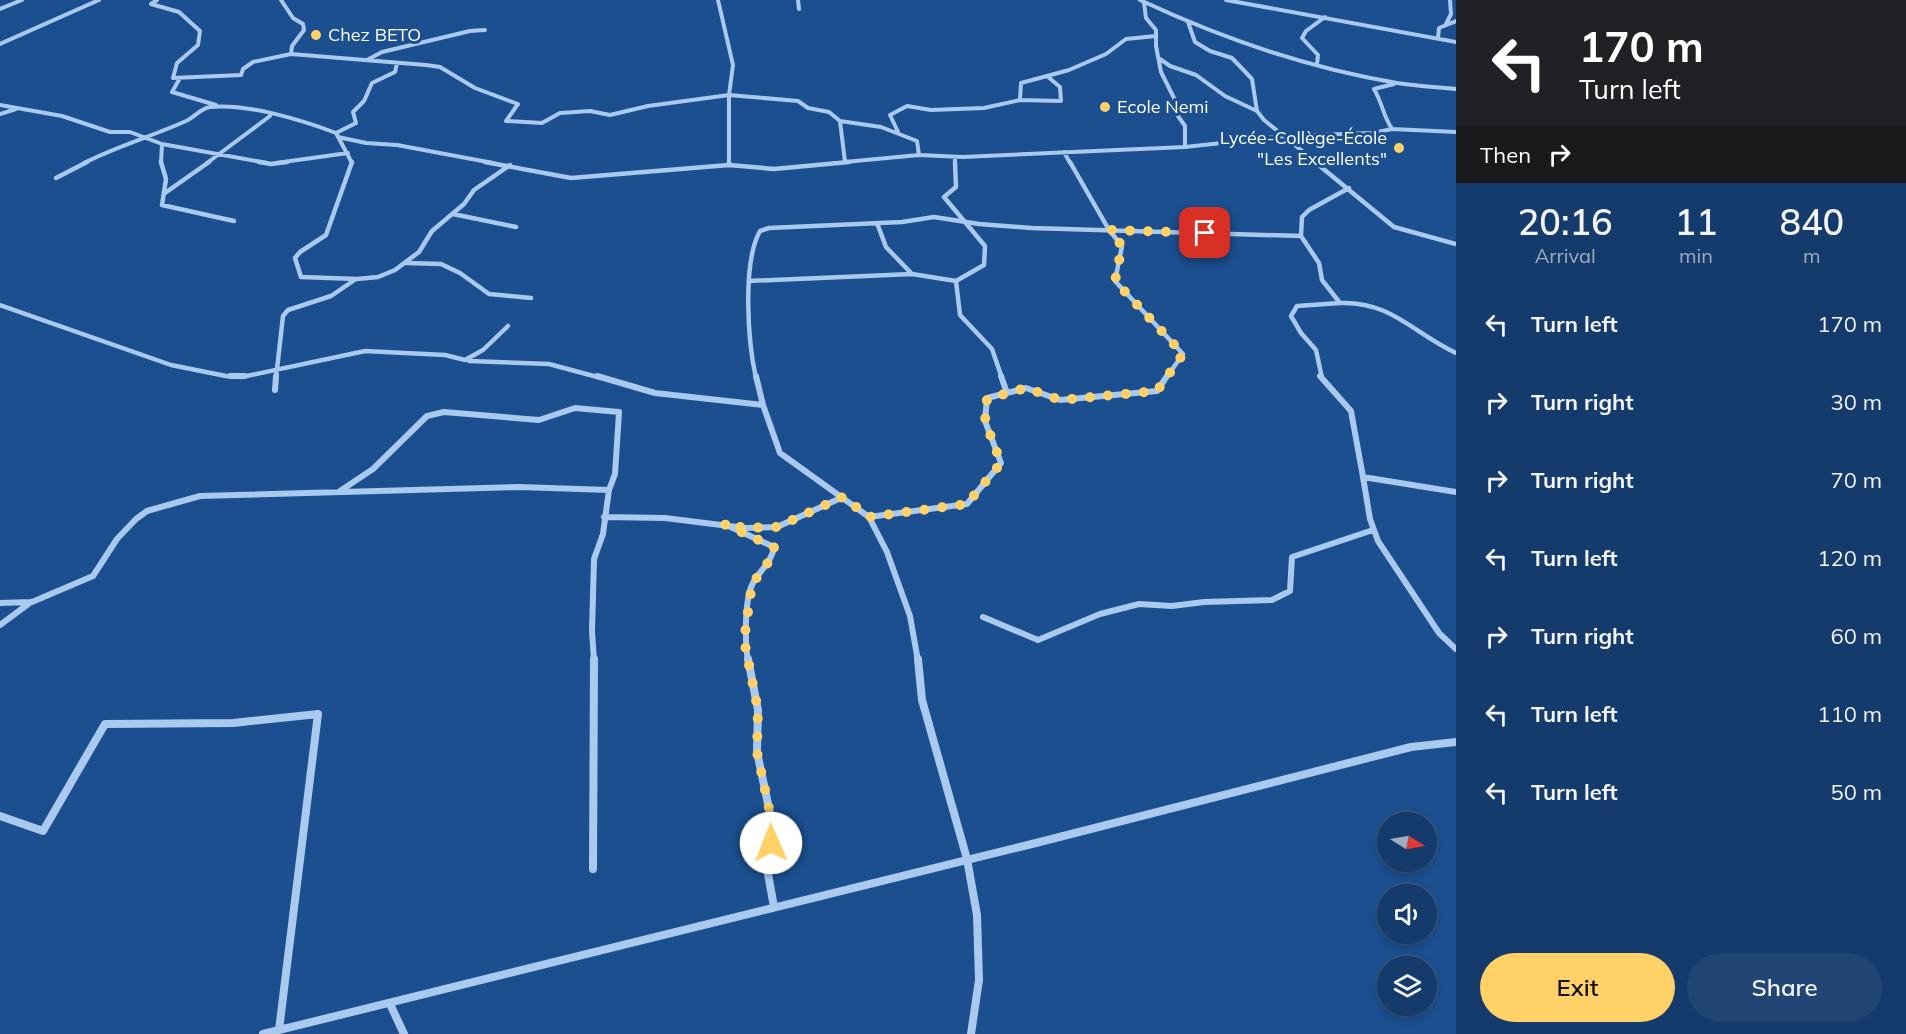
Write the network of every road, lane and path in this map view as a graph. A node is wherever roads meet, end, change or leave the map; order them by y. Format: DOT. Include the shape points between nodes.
graph roads {
  1 [pos="22,0"];
  2 [pos="99,0"];
  3 [pos="157,0"];
  4 [pos="281,0"];
  5 [pos="798,0"];
  6 [pos="1226,0"];
  7 [pos="1450,0"];
  8 [pos="718,1"];
  9 [pos="1142,1"];
  10 [pos="0,9"];
  11 [pos="799,9"];
  12 [pos="1325,17"];
  13 [pos="1456,21"];
  14 [pos="1188,22"];
  15 [pos="1445,24"];
  16 [pos="485,30"];
  17 [pos="1156,36"];
  18 [pos="1438,38"];
  19 [pos="1456,42"];
  20 [pos="0,44"];
  21 [pos="291,54"];
  22 [pos="1159,58"];
  23 [pos="366,60"];
  24 [pos="397,63"];
  25 [pos="1317,64"];
  26 [pos="1046,75"];
  27 [pos="180,78"];
  28 [pos="1397,83"];
  29 [pos="1456,89"];
  30 [pos="729,95"];
  31 [pos="1020,99"];
  32 [pos="0,105"];
  33 [pos="221,107"];
  34 [pos="18,108"];
  35 [pos="1257,111"];
  36 [pos="0,114"];
  37 [pos="270,116"];
  38 [pos="840,120"];
  39 [pos="1392,129"];
  40 [pos="1456,132"];
  41 [pos="899,134"];
  42 [pos="337,135"];
  43 [pos="1285,135"];
  44 [pos="143,137"];
  45 [pos="162,144"];
  46 [pos="1185,147"];
  47 [pos="1064,152"];
  48 [pos="348,153"];
  49 [pos="218,155"];
  50 [pos="919,155"];
  51 [pos="955,157"];
  52 [pos="845,162"];
  53 [pos="510,165"];
  54 [pos="729,165"];
  55 [pos="56,178"];
  56 [pos="1349,188"];
  57 [pos="165,193"];
  58 [pos="453,214"];
  59 [pos="234,222"];
  60 [pos="964,222"];
  61 [pos="877,223"];
  62 [pos="516,227"];
  63 [pos="1110,230"];
  64 [pos="1301,236"];
  65 [pos="1456,244"];
  66 [pos="406,263"];
  67 [pos="912,274"];
  68 [pos="357,279"];
  69 [pos="749,281"];
  70 [pos="956,281"];
  71 [pos="531,298"];
  72 [pos="1340,303"];
  73 [pos="0,305"];
  74 [pos="508,326"];
  75 [pos="1456,353"];
  76 [pos="465,360"];
  77 [pos="278,368"];
  78 [pos="275,390"];
  79 [pos="1007,393"];
  80 [pos="763,405"];
  81 [pos="1363,477"];
  82 [pos="609,490"];
  83 [pos="340,491"];
  84 [pos="1456,492"];
  85 [pos="843,497"];
  86 [pos="604,517"];
  87 [pos="869,517"];
  88 [pos="724,524"];
  89 [pos="1373,530"];
  90 [pos="32,602"];
  91 [pos="0,603"];
  92 [pos="983,617"];
  93 [pos="0,625"];
  94 [pos="1456,649"];
  95 [pos="1456,742"];
  96 [pos="0,816"];
  97 [pos="967,859"];
  98 [pos="593,869"];
  99 [pos="774,907"];
  100 [pos="390,1004"];
  101 [pos="279,1030"];
  102 [pos="263,1034"];
  103 [pos="404,1034"];
  104 [pos="971,1034"];
  1 -- 10 [label="street"];
  2 -- 20 [label="street"];
  3 -- 27 [label="street" via="151,4 176,9 200,31 198,45 177,63 173,78"];
  4 -- 21 [label="street" via="293,18 303,24 304,30"];
  5 -- 11 [label="street"];
  6 -- 12 [label="street"];
  7 -- 15 [label="street" via="1451,14"];
  8 -- 30 [label="street" via="733,65"];
  9 -- 14 [label="street"];
  9 -- 17 [label="street"];
  12 -- 18 [label="street"];
  12 -- 25 [label="street" via="1306,30 1302,38 1318,55"];
  13 -- 15 [label="street"];
  14 -- 25 [label="street"];
  14 -- 35 [label="street" via="1195,42 1232,58 1252,79"];
  15 -- 18 [label="street" via="1439,28"];
  16 -- 23 [label="street" via="382,52"];
  17 -- 22 [label="street"];
  17 -- 26 [label="street" via="1126,39 1106,54"];
  18 -- 19 [label="street"];
  21 -- 23 [label="street"];
  21 -- 27 [label="street" via="253,62 241,75"];
  22 -- 35 [label="street"];
  22 -- 46 [label="street" via="1161,72 1185,126"];
  23 -- 24 [label="street"];
  24 -- 30 [label="street" via="450,72 475,88 518,104 506,121 530,124 542,123 560,113 610,114"];
  24 -- 42 [label="street" via="395,72 372,83 364,101 353,112 356,123"];
  25 -- 28 [label="street"];
  26 -- 31 [label="street" via="1021,83"];
  26 -- 31 [label="street" via="1060,87 1061,101"];
  27 -- 33 [label="street" via="172,92"];
  28 -- 29 [label="street"];
  28 -- 39 [label="street" via="1374,89"];
  30 -- 38 [label="street" via="798,101"];
  30 -- 54 [label="street"];
  31 -- 41 [label="street" via="984,108 931,110 907,106 890,115"];
  32 -- 34 [label="street"];
  33 -- 37 [label="street"];
  33 -- 44 [label="street" via="205,108 189,120"];
  34 -- 36 [label="street"];
  34 -- 44 [label="street"];
  35 -- 43 [label="street"];
  37 -- 42 [label="street" via="304,121"];
  37 -- 49 [label="street"];
  38 -- 41 [label="street"];
  38 -- 52 [label="street"];
  39 -- 40 [label="street"];
  39 -- 43 [label="street" via="1349,135"];
  41 -- 50 [label="street" via="917,141"];
  42 -- 48 [label="street"];
  42 -- 53 [label="street"];
  43 -- 46 [label="street"];
  43 -- 56 [label="street"];
  44 -- 45 [label="street"];
  44 -- 55 [label="street"];
  45 -- 49 [label="street"];
  45 -- 57 [label="street"];
  46 -- 47 [label="street"];
  47 -- 51 [label="street"];
  47 -- 63 [label="street"];
  48 -- 49 [label="street" via="271,164"];
  48 -- 68 [label="street" via="352,162 326,235 295,258 301,277"];
  49 -- 57 [label="street"];
  50 -- 51 [label="street"];
  50 -- 52 [label="street"];
  51 -- 60 [label="street" via="956,187 944,197"];
  52 -- 54 [label="street" via="774,169"];
  53 -- 54 [label="street" via="571,178"];
  53 -- 58 [label="street" via="474,190"];
  56 -- 64 [label="street" via="1308,210 1302,217"];
  56 -- 65 [label="street" via="1394,227"];
  57 -- 59 [label="street" via="162,205"];
  58 -- 62 [label="street"];
  58 -- 66 [label="street" via="432,231 419,252"];
  60 -- 61 [label="street" via="934,217"];
  60 -- 63 [label="street"];
  60 -- 70 [label="street" via="986,246 984,265"];
  61 -- 67 [label="street" via="886,247"];
  61 -- 69 [label="street" via="760,231 754,240"];
  63 -- 64 [label="street"];
  63 -- 79 [label="street" via="1122,246 1115,281 1183,354 1157,391 1060,400 1026,388"];
  64 -- 72 [label="street" via="1319,263 1322,280"];
  66 -- 68 [label="street" via="378,277"];
  66 -- 71 [label="street" via="441,264 489,294"];
  67 -- 69 [label="street"];
  67 -- 70 [label="street"];
  68 -- 77 [label="street" via="331,296 288,310 283,316"];
  69 -- 80 [label="street" via="751,355"];
  70 -- 79 [label="street" via="960,315 992,349"];
  72 -- 75 [label="street" via="1371,302 1440,347"];
  72 -- 81 [label="street" via="1297,306 1291,316 1316,350 1320,376 1351,411"];
  73 -- 77 [label="street" via="202,373 242,377"];
  74 -- 76 [label="street" via="482,352"];
  76 -- 77 [label="street" via="445,355 365,351"];
  76 -- 80 [label="street" via="559,366 638,390"];
  77 -- 78 [label="street"];
  79 -- 87 [label="street" via="987,399 985,421 1001,463 967,504"];
  80 -- 85 [label="street" via="780,453"];
  81 -- 84 [label="street"];
  81 -- 89 [label="street"];
  82 -- 83 [label="street"];
  82 -- 83 [label="street" via="615,474 619,412 583,407 539,420 444,412 427,416 373,468"];
  82 -- 86 [label="street"];
  83 -- 90 [label="street" via="207,495 147,511 117,539 93,576"];
  85 -- 87 [label="street"];
  85 -- 88 [label="street" via="777,527"];
  86 -- 88 [label="street"];
  86 -- 98 [label="street" via="594,559 592,596"];
  87 -- 97 [label="street" via="887,552 910,615 922,700"];
  88 -- 99 [label="street" via="774,547 773,556 752,584 744,640 758,710 757,752 771,818 766,863"];
  89 -- 92 [label="street" via="1292,557 1290,591 1272,600 1139,604 1100,614 1038,640"];
  89 -- 94 [label="street" via="1395,570 1449,645"];
  90 -- 91 [label="street"];
  90 -- 93 [label="street"];
  95 -- 97 [label="street" via="1411,747"];
  96 -- 101 [label="street" via="43,831 105,724 233,723 318,714"];
  97 -- 99 [label="street"];
  97 -- 104 [label="street" via="977,915 979,980"];
  99 -- 100 [label="street"];
  100 -- 101 [label="street"];
  100 -- 103 [label="street"];
  101 -- 102 [label="street"];
}
